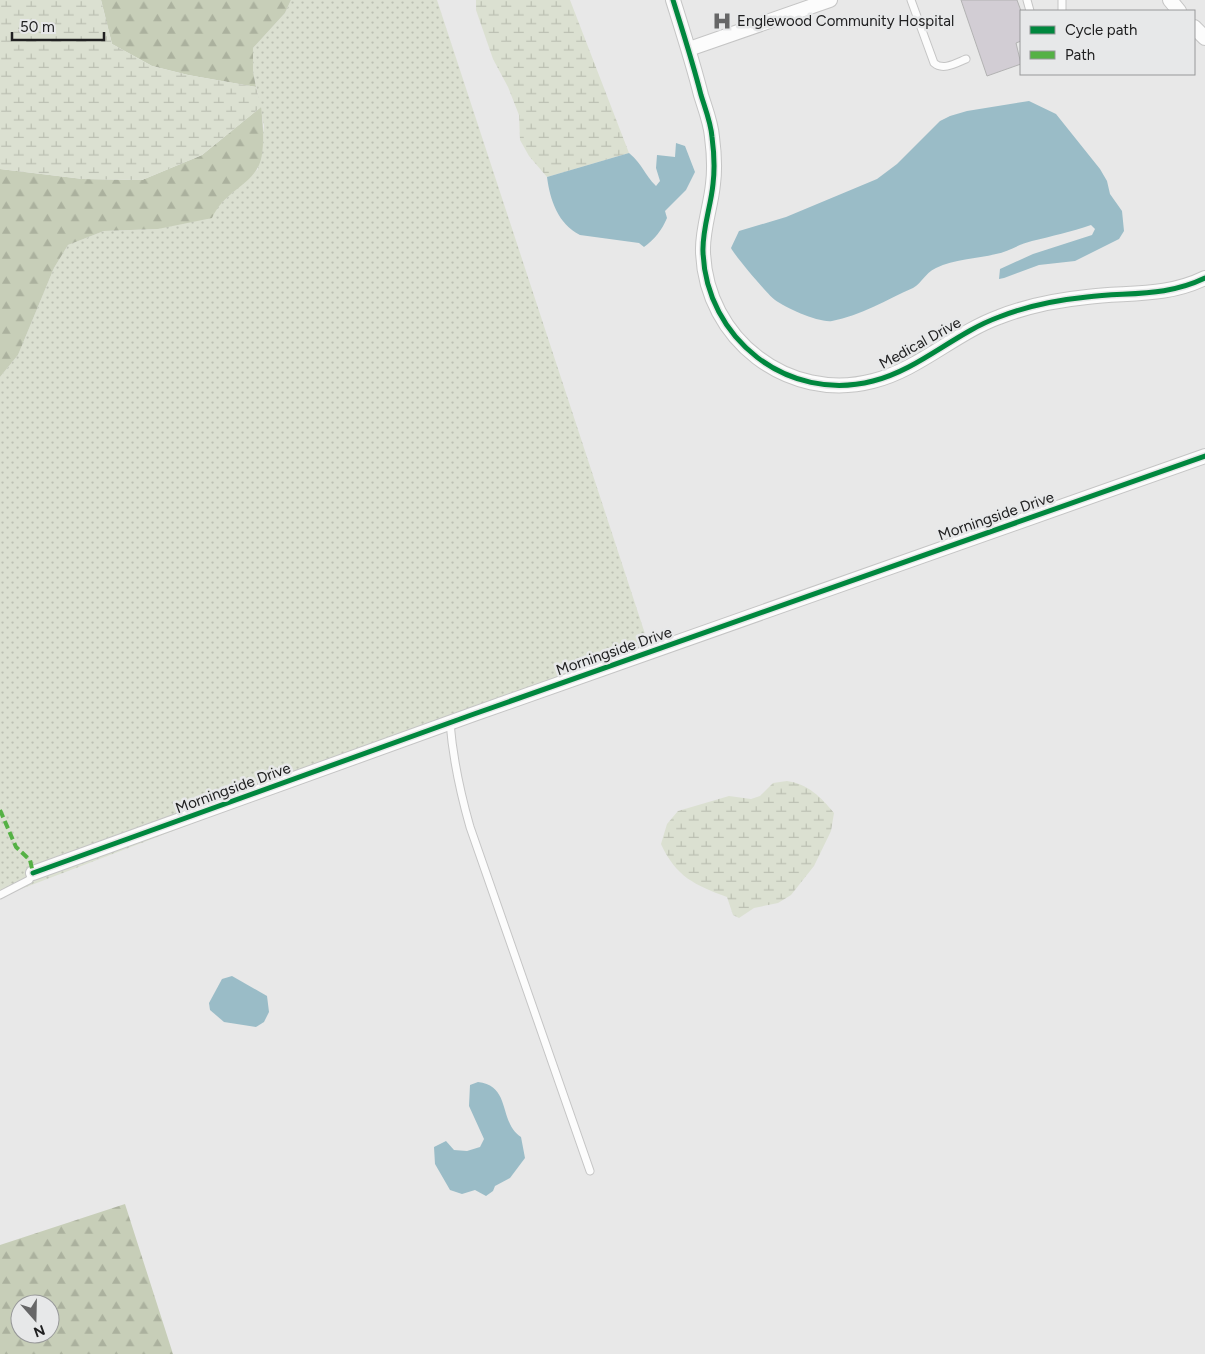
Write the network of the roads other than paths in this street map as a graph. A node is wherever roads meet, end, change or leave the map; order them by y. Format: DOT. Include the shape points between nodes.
graph roads {
  1 [pos="673,0"];
  2 [pos="830,0"];
  3 [pos="911,0"];
  4 [pos="1170,0"];
  5 [pos="1178,10"];
  6 [pos="1195,28"];
  7 [pos="1205,38"];
  8 [pos="689,49"];
  9 [pos="966,59"];
  10 [pos="1205,278"];
  11 [pos="1205,456"];
  12 [pos="450,723"];
  13 [pos="33,873"];
  14 [pos="0,895"];
  15 [pos="590,1171"];
  1 -- 8 [label="street, Medical Drive"];
  2 -- 8 [label="street"];
  3 -- 9 [label="lane" via="934,63 944,67"];
  4 -- 5 [label="street"];
  6 -- 7 [label="street"];
  8 -- 10 [label="street, Medical Drive" via="712,133 713,185 703,251 708,287 722,320 738,341 779,372 828,386 860,384 888,377 974,328 1029,307 1086,297 1156,294"];
  11 -- 12 [label="street, Morningside Drive"];
  12 -- 13 [label="street, Morningside Drive"];
  12 -- 15 [label="lane" via="452,754 470,828"];
  13 -- 14 [label="lane" via="28,880"];
}
